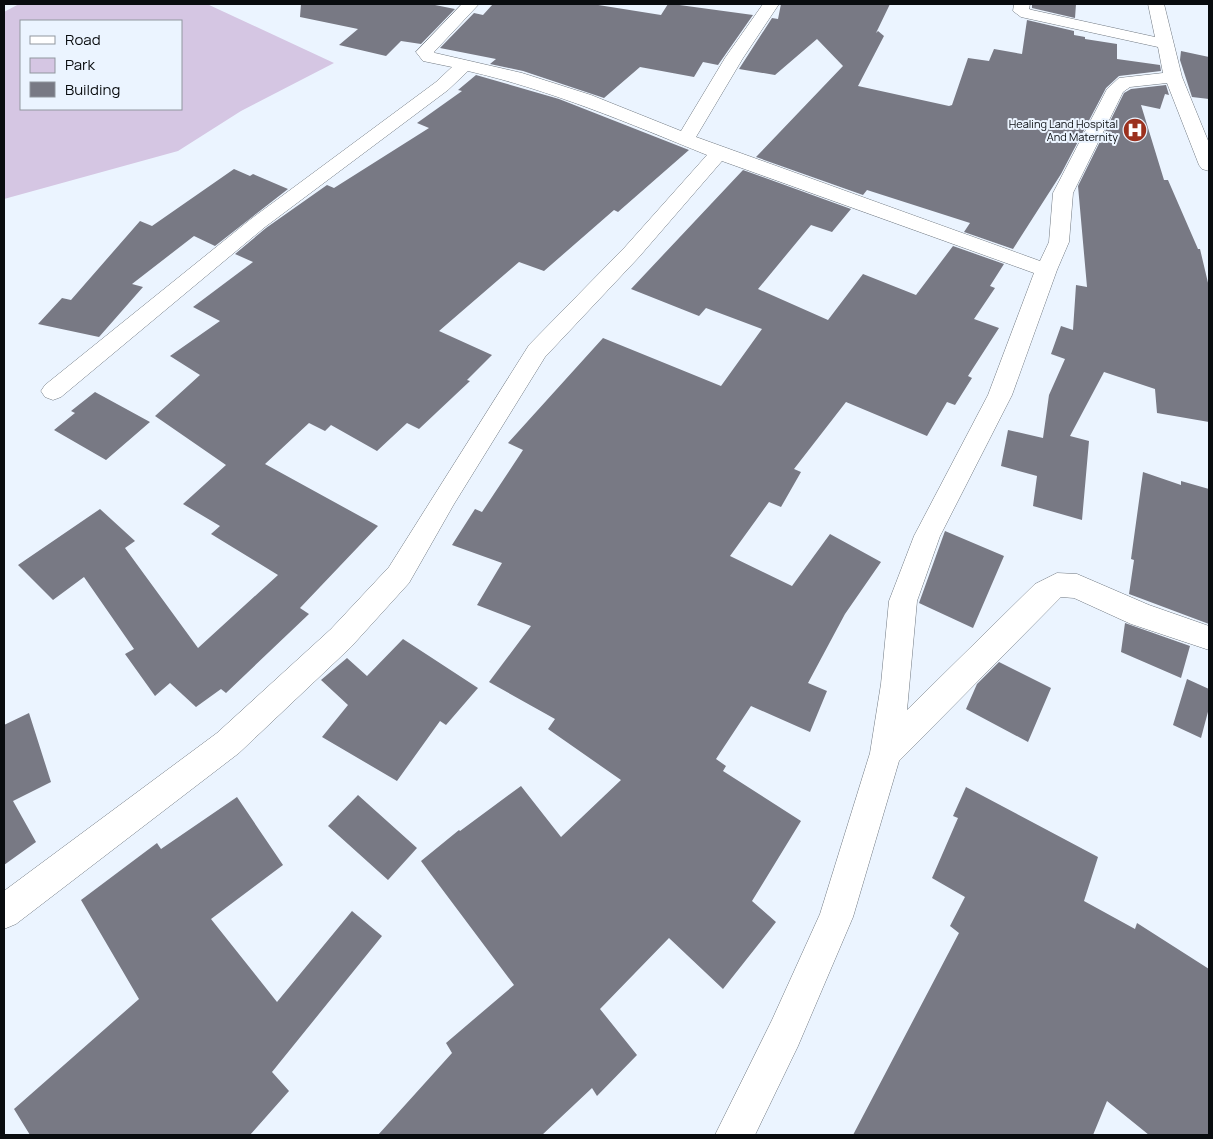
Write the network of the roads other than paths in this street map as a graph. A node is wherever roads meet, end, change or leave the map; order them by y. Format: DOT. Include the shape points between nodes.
graph roads {
  1 [pos="471,4"];
  2 [pos="771,4"];
  3 [pos="1022,4"];
  4 [pos="1156,4"];
  5 [pos="1165,44"];
  6 [pos="463,66"];
  7 [pos="1173,77"];
  8 [pos="685,139"];
  9 [pos="719,153"];
  10 [pos="1209,165"];
  11 [pos="1046,270"];
  12 [pos="52,391"];
  13 [pos="1209,638"];
  14 [pos="886,753"];
  15 [pos="4,912"];
  16 [pos="735,1135"];
  1 -- 6 [label="street" via="424,52 429,57"];
  2 -- 8 [label="street"];
  3 -- 5 [label="street" via="1021,11 1027,14 1081,18"];
  4 -- 5 [label="street"];
  5 -- 7 [label="street"];
  6 -- 8 [label="street" via="516,77 577,96"];
  6 -- 12 [label="street" via="442,86 258,223"];
  7 -- 10 [label="street"];
  7 -- 11 [label="street" via="1125,82 1116,89 1063,193 1059,242"];
  8 -- 9 [label="street"];
  9 -- 11 [label="street"];
  9 -- 15 [label="street" via="632,252 537,352 444,497 399,575 341,638 228,743"];
  11 -- 14 [label="street" via="1000,394 927,536 903,601"];
  13 -- 14 [label="street" via="1141,616 1077,586 1057,585 1045,592"];
  14 -- 16 [label="street" via="836,917"];
}
